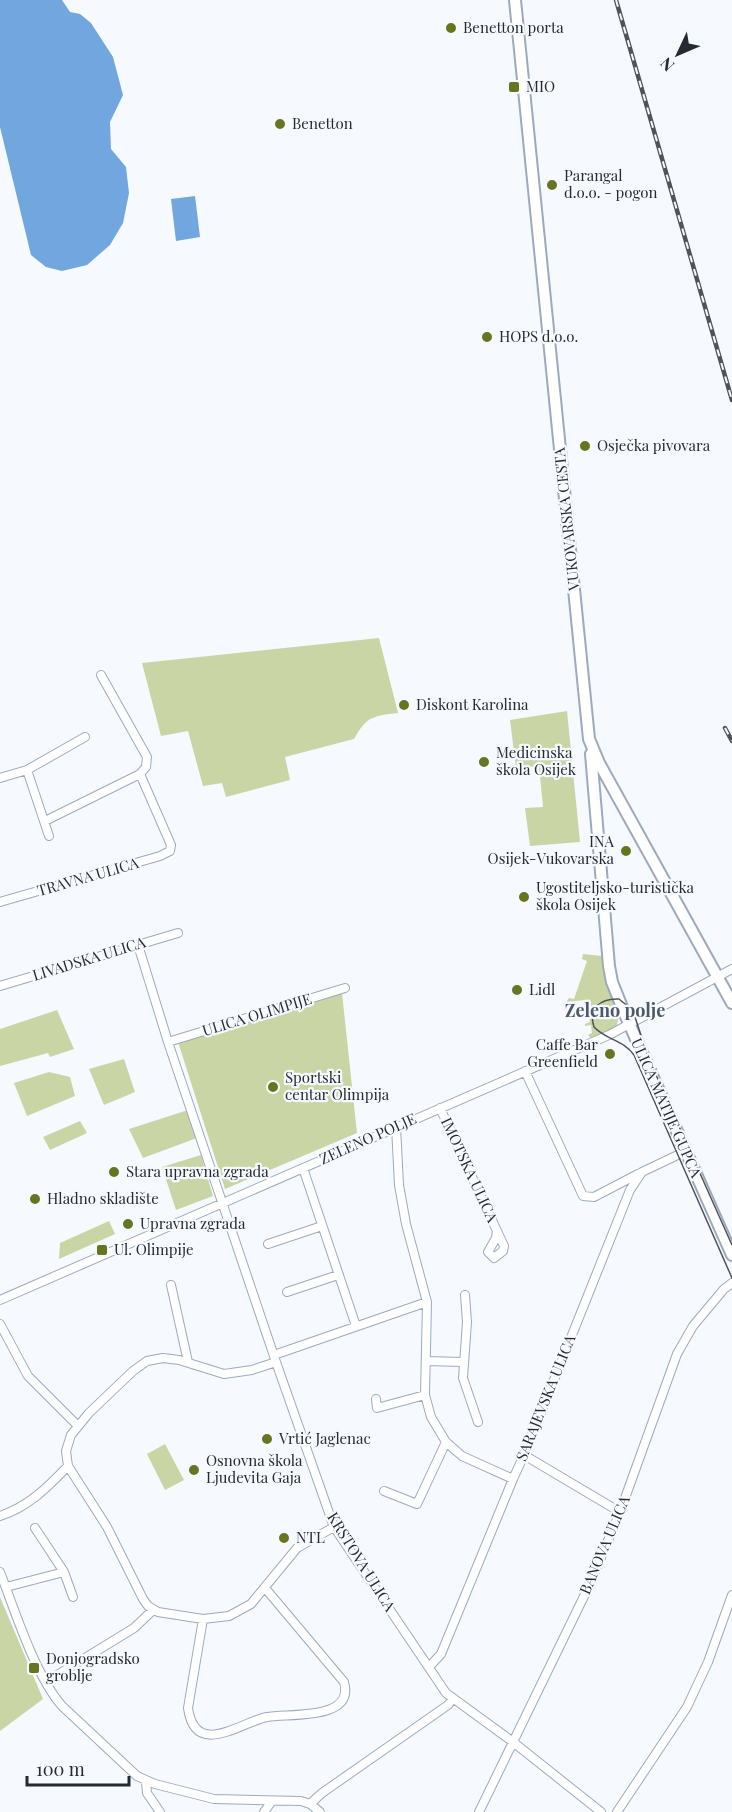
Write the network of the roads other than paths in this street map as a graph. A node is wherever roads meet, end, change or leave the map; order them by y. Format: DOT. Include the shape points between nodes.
graph roads {
  1 [pos="515,0"];
  2 [pos="101,675"];
  3 [pos="85,737"];
  4 [pos="590,743"];
  5 [pos="27,770"];
  6 [pos="140,774"];
  7 [pos="0,778"];
  8 [pos="45,821"];
  9 [pos="49,836"];
  10 [pos="0,902"];
  11 [pos="178,933"];
  12 [pos="138,945"];
  13 [pos="732,969"];
  14 [pos="717,977"];
  15 [pos="0,986"];
  16 [pos="345,988"];
  17 [pos="732,1003"];
  18 [pos="629,1025"];
  19 [pos="168,1042"];
  20 [pos="525,1071"];
  21 [pos="440,1108"];
  22 [pos="396,1127"];
  23 [pos="686,1151"];
  24 [pos="303,1168"];
  25 [pos="642,1172"];
  26 [pos="223,1202"];
  27 [pos="322,1226"];
  28 [pos="497,1231"];
  29 [pos="268,1244"];
  30 [pos="732,1255"];
  31 [pos="338,1275"];
  32 [pos="732,1283"];
  33 [pos="171,1285"];
  34 [pos="287,1292"];
  35 [pos="465,1295"];
  36 [pos="0,1300"];
  37 [pos="427,1302"];
  38 [pos="0,1324"];
  39 [pos="356,1326"];
  40 [pos="275,1358"];
  41 [pos="188,1362"];
  42 [pos="426,1362"];
  43 [pos="463,1362"];
  44 [pos="425,1395"];
  45 [pos="376,1399"];
  46 [pos="478,1422"];
  47 [pos="78,1426"];
  48 [pos="446,1443"];
  49 [pos="524,1455"];
  50 [pos="68,1466"];
  51 [pos="513,1479"];
  52 [pos="384,1491"];
  53 [pos="620,1512"];
  54 [pos="0,1516"];
  55 [pos="334,1527"];
  56 [pos="35,1528"];
  57 [pos="0,1572"];
  58 [pos="64,1572"];
  59 [pos="6,1587"];
  60 [pos="266,1588"];
  61 [pos="732,1595"];
  62 [pos="74,1597"];
  63 [pos="153,1610"];
  64 [pos="204,1619"];
  65 [pos="429,1667"];
  66 [pos="46,1682"];
  67 [pos="453,1698"];
  68 [pos="513,1742"];
  69 [pos="146,1782"];
  70 [pos="272,1801"];
  71 [pos="310,1804"];
  72 [pos="160,1812"];
  73 [pos="264,1812"];
  74 [pos="320,1812"];
  75 [pos="479,1812"];
  76 [pos="601,1812"];
  77 [pos="617,1812"];
  1 -- 4 [label="main road, VUKOVARSKA CESTA"];
  2 -- 6 [label="street" via="147,757"];
  3 -- 5 [label="street"];
  4 -- 14 [label="main road, VUKOVARSKA CESTA"];
  4 -- 18 [label="main road, ULICA MATIJE GUPCA" via="610,970"];
  5 -- 7 [label="street"];
  5 -- 8 [label="street"];
  6 -- 8 [label="street"];
  6 -- 10 [label="street, TRAVNA ULICA" via="171,845 170,851"];
  8 -- 9 [label="street"];
  11 -- 12 [label="street, LIVADSKA ULICA"];
  12 -- 15 [label="street, LIVADSKA ULICA"];
  12 -- 19 [label="street"];
  13 -- 14 [label="street, ZELENO POLJE"];
  14 -- 17 [label="main road, VUKOVARSKA CESTA"];
  14 -- 18 [label="street, ZELENO POLJE"];
  16 -- 19 [label="street, ULICA OLIMPIJE"];
  18 -- 20 [label="street, ZELENO POLJE"];
  18 -- 23 [label="main road, ULICA MATIJE GUPCA"];
  19 -- 26 [label="street"];
  20 -- 21 [label="street, ZELENO POLJE"];
  20 -- 25 [label="street" via="581,1193 594,1197"];
  21 -- 22 [label="street, ZELENO POLJE"];
  21 -- 28 [label="street, IMOTSKA ULICA"];
  22 -- 24 [label="street, ZELENO POLJE"];
  22 -- 37 [label="street" via="406,1224"];
  23 -- 25 [label="street"];
  23 -- 30 [label="main road, ULICA MATIJE GUPCA"];
  24 -- 26 [label="street, ZELENO POLJE"];
  24 -- 27 [label="street"];
  25 -- 49 [label="street, SARAJEVSKA ULICA" via="630,1190"];
  26 -- 36 [label="street, ZELENO POLJE"];
  26 -- 40 [label="street, KRSTOVA ULICA"];
  27 -- 29 [label="street"];
  27 -- 31 [label="street"];
  31 -- 34 [label="street"];
  31 -- 39 [label="street"];
  32 -- 53 [label="street, BANOVA ULICA" via="699,1319 677,1354"];
  33 -- 41 [label="street"];
  35 -- 43 [label="street"];
  37 -- 39 [label="street"];
  37 -- 42 [label="street"];
  38 -- 47 [label="street" via="28,1376"];
  39 -- 40 [label="street"];
  40 -- 41 [label="street" via="252,1370 224,1374"];
  40 -- 55 [label="street, KRSTOVA ULICA"];
  41 -- 47 [label="street" via="163,1358 147,1361"];
  42 -- 43 [label="street"];
  42 -- 44 [label="street"];
  43 -- 46 [label="street" via="463,1378"];
  44 -- 45 [label="street" via="377,1408"];
  44 -- 48 [label="street" via="431,1417"];
  47 -- 50 [label="street" via="68,1442"];
  48 -- 51 [label="street" via="462,1456"];
  48 -- 52 [label="street" via="417,1504"];
  49 -- 51 [label="street, SARAJEVSKA ULICA"];
  49 -- 53 [label="street"];
  50 -- 54 [label="street" via="33,1499"];
  50 -- 63 [label="street" via="107,1527 142,1599"];
  51 -- 65 [label="street, SARAJEVSKA ULICA" via="441,1654"];
  53 -- 68 [label="street, BANOVA ULICA" via="588,1588"];
  55 -- 60 [label="street" via="297,1548"];
  55 -- 65 [label="street, KRSTOVA ULICA"];
  56 -- 58 [label="street"];
  57 -- 59 [label="street"];
  58 -- 59 [label="street"];
  58 -- 62 [label="street"];
  59 -- 66 [label="street"];
  60 -- 64 [label="street" via="239,1612"];
  60 -- 64 [label="street" via="344,1682 344,1699 330,1710 266,1718 223,1734 207,1734 196,1728 188,1708"];
  61 -- 77 [label="street" via="691,1700"];
  63 -- 64 [label="street"];
  63 -- 66 [label="street" via="134,1628"];
  65 -- 67 [label="street, KRSTOVA ULICA"];
  66 -- 69 [label="street" via="62,1706"];
  67 -- 68 [label="street, KRSTOVA ULICA"];
  67 -- 71 [label="street"];
  68 -- 75 [label="street, BANOVA ULICA"];
  68 -- 76 [label="street, KRSTOVA ULICA"];
  69 -- 70 [label="street" via="214,1799"];
  69 -- 72 [label="street" via="147,1793"];
  70 -- 71 [label="street"];
  70 -- 73 [label="street"];
  71 -- 74 [label="street"];
}
